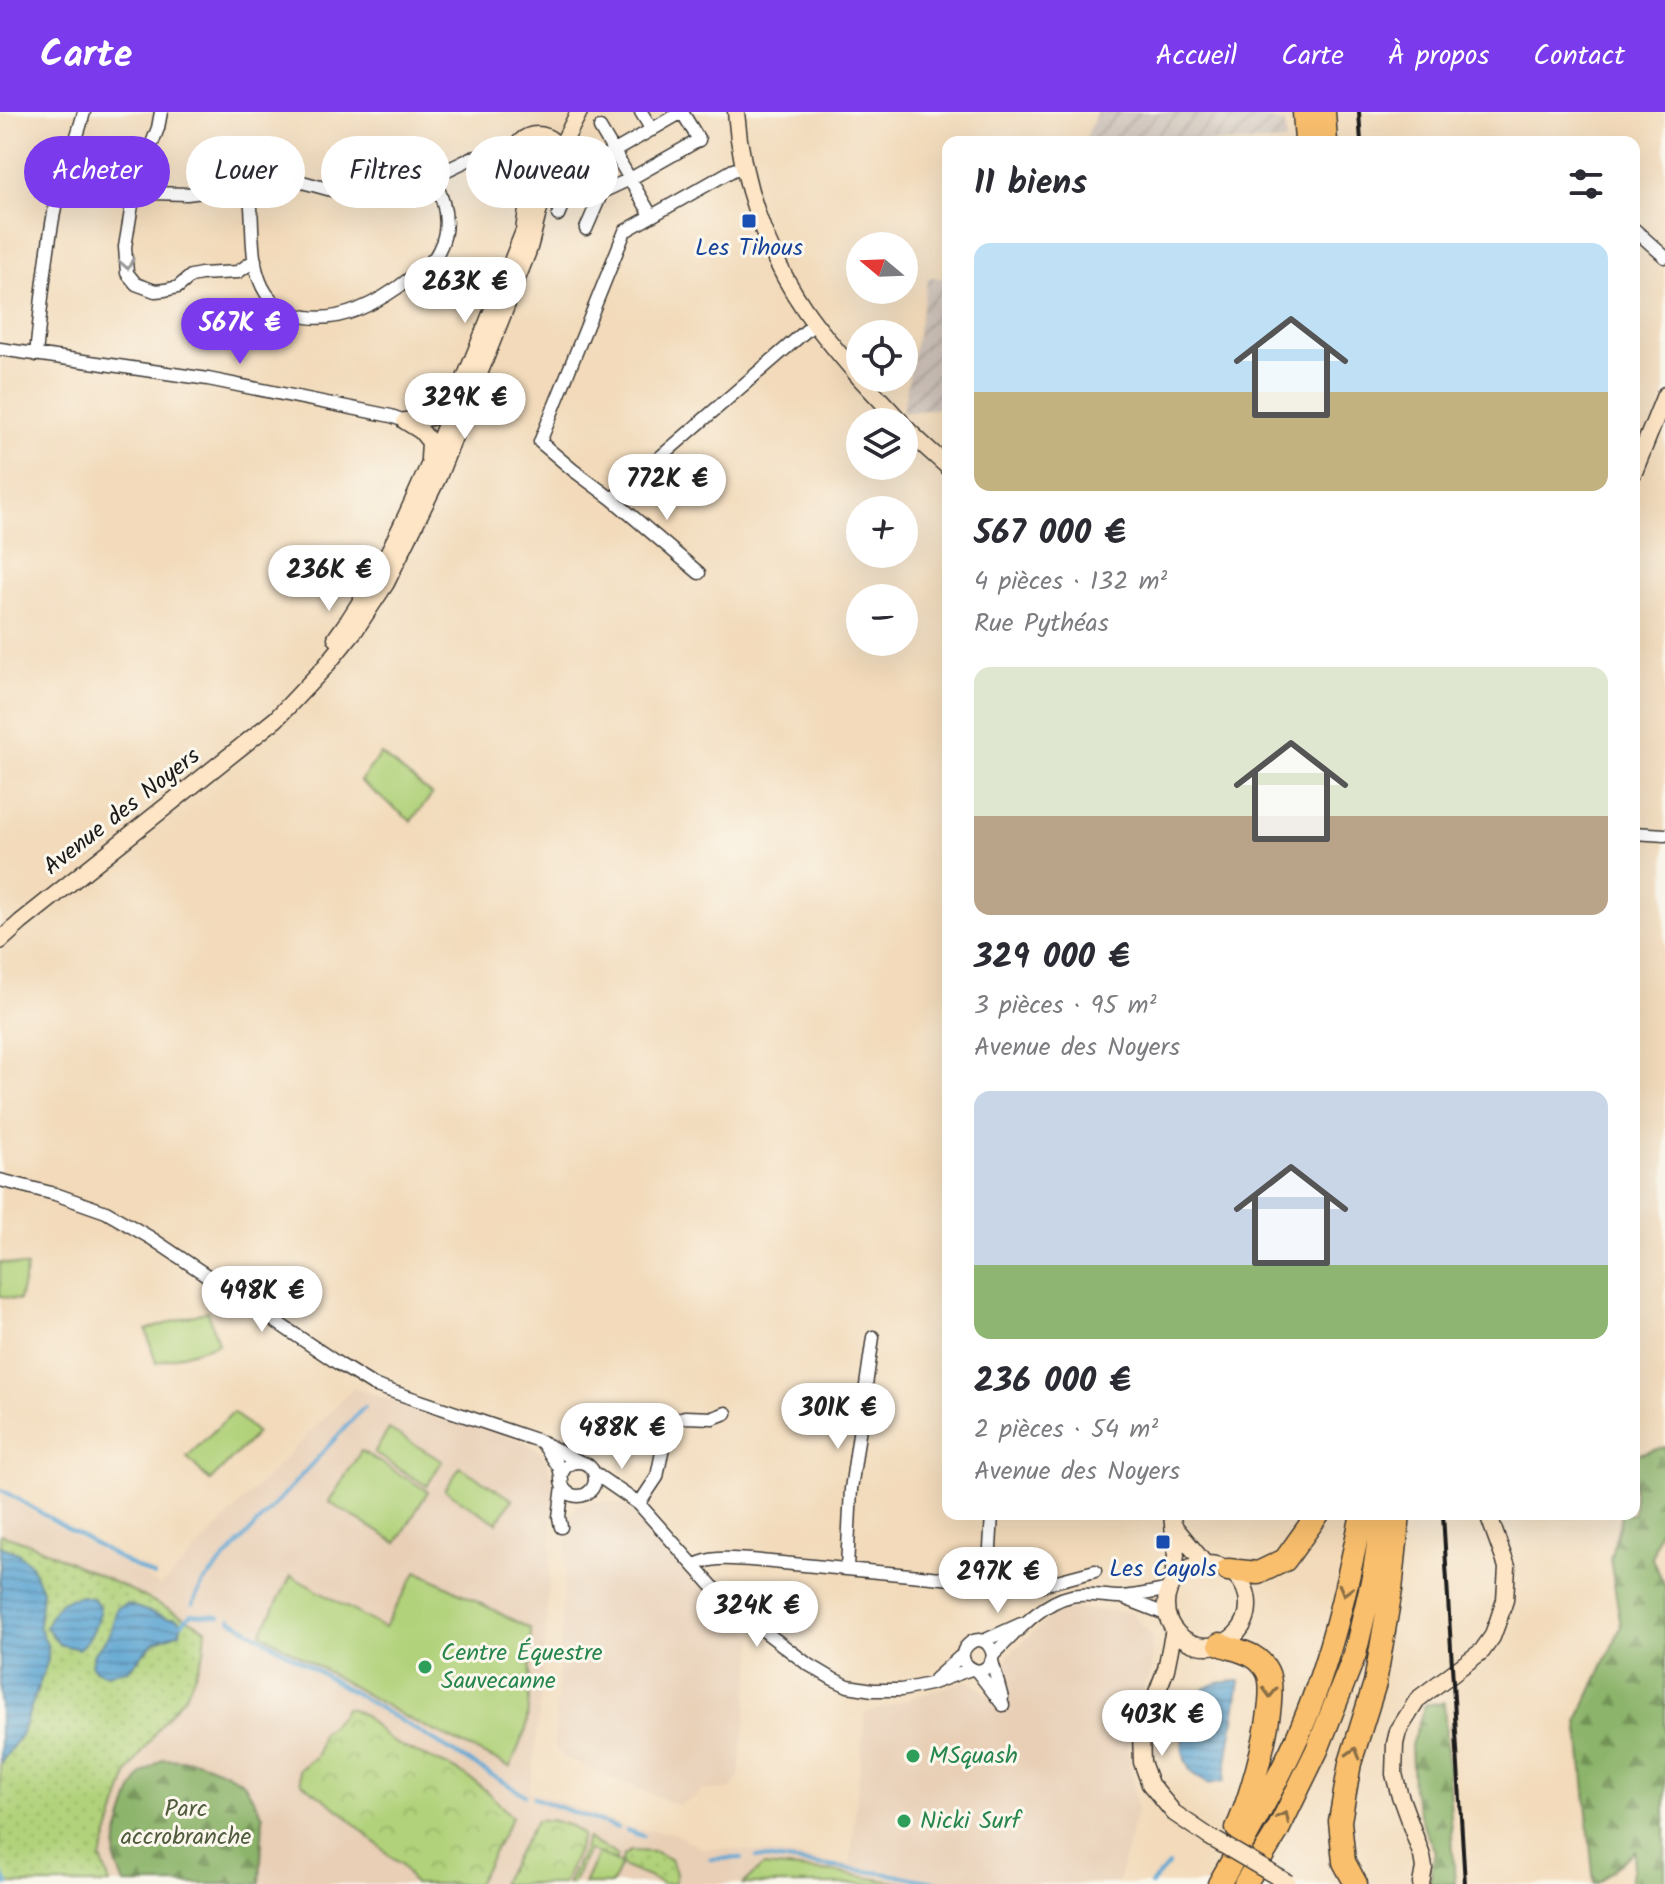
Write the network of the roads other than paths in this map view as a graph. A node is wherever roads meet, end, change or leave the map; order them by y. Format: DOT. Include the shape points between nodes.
graph roads {
  1 [pos="84,112"];
  2 [pos="161,112"];
  3 [pos="572,112"];
  4 [pos="579,112"];
  5 [pos="641,112"];
  6 [pos="736,112"];
  7 [pos="1304,112"];
  8 [pos="1324,112"];
  9 [pos="600,128"];
  10 [pos="652,130"];
  11 [pos="78,136"];
  12 [pos="155,136"];
  13 [pos="544,136"];
  14 [pos="567,136"];
  15 [pos="604,136"];
  16 [pos="1306,136"];
  17 [pos="1326,136"];
  18 [pos="618,149"];
  19 [pos="618,160"];
  20 [pos="744,167"];
  21 [pos="630,179"];
  22 [pos="55,208"];
  23 [pos="132,208"];
  24 [pos="250,208"];
  25 [pos="445,208"];
  26 [pos="527,208"];
  27 [pos="538,208"];
  28 [pos="561,208"];
  29 [pos="558,215"];
  30 [pos="651,215"];
  31 [pos="586,229"];
  32 [pos="1640,234"];
  33 [pos="1665,257"];
  34 [pos="255,260"];
  35 [pos="815,323"];
  36 [pos="0,349"];
  37 [pos="36,355"];
  38 [pos="846,361"];
  39 [pos="873,392"];
  40 [pos="1665,395"];
  41 [pos="454,405"];
  42 [pos="887,408"];
  43 [pos="428,419"];
  44 [pos="405,421"];
  45 [pos="443,433"];
  46 [pos="918,442"];
  47 [pos="940,452"];
  48 [pos="1640,457"];
  49 [pos="433,471"];
  50 [pos="612,499"];
  51 [pos="699,573"];
  52 [pos="1640,833"];
  53 [pos="1665,835"];
  54 [pos="0,941"];
  55 [pos="0,1180"];
  56 [pos="873,1337"];
  57 [pos="726,1413"];
  58 [pos="542,1442"];
  59 [pos="580,1462"];
  60 [pos="594,1473"];
  61 [pos="562,1483"];
  62 [pos="586,1493"];
  63 [pos="634,1501"];
  64 [pos="992,1520"];
  65 [pos="1172,1520"];
  66 [pos="1173,1520"];
  67 [pos="1314,1520"];
  68 [pos="1361,1520"];
  69 [pos="1382,1520"];
  70 [pos="1398,1520"];
  71 [pos="1490,1520"];
  72 [pos="1205,1564"];
  73 [pos="695,1565"];
  74 [pos="847,1568"];
  75 [pos="1228,1570"];
  76 [pos="1095,1571"];
  77 [pos="988,1582"];
  78 [pos="1172,1585"];
  79 [pos="1121,1597"];
  80 [pos="1027,1621"];
  81 [pos="1171,1622"];
  82 [pos="983,1641"];
  83 [pos="1194,1644"];
  84 [pos="1220,1644"];
  85 [pos="962,1655"];
  86 [pos="993,1658"];
  87 [pos="1166,1669"];
  88 [pos="974,1670"];
  89 [pos="930,1684"];
  90 [pos="1420,1879"];
  91 [pos="1206,1884"];
  92 [pos="1219,1884"];
  93 [pos="1245,1884"];
  94 [pos="1289,1884"];
  95 [pos="1356,1884"];
  1 -- 11 [label="street"];
  2 -- 12 [label="street"];
  3 -- 13 [label="street"];
  4 -- 14 [label="street"];
  5 -- 10 [label="street"];
  6 -- 20 [label="street"];
  7 -- 16 [label="highway"];
  8 -- 17 [label="highway"];
  9 -- 15 [label="street"];
  10 -- 18 [label="street"];
  10 -- 21 [label="street" via="682,112 699,140"];
  19 -- 21 [label="street"];
  20 -- 30 [label="street"];
  20 -- 35 [label="street" via="774,256"];
  21 -- 30 [label="street"];
  21 -- 31 [label="street" via="602,192"];
  22 -- 37 [label="street"];
  23 -- 34 [label="street, one-way" via="125,261 136,284 165,290 191,276 238,272"];
  24 -- 34 [label="street"];
  25 -- 34 [label="street" via="446,230 433,260 398,287 345,314 302,316 286,311 268,297"];
  26 -- 41 [label="street, Avenue des Noyers" via="524,231"];
  27 -- 49 [label="street, Avenue des Noyers" via="528,251"];
  28 -- 29 [label="street"];
  30 -- 50 [label="street" via="625,231 540,442"];
  32 -- 33 [label="street"];
  35 -- 38 [label="street"];
  35 -- 50 [label="street"];
  36 -- 37 [label="street"];
  37 -- 44 [label="street" via="208,379"];
  39 -- 42 [label="street"];
  40 -- 48 [label="street"];
  41 -- 43 [label="street"];
  41 -- 45 [label="street, Avenue des Noyers"];
  43 -- 44 [label="street"];
  43 -- 45 [label="street"];
  44 -- 49 [label="street" via="430,442"];
  45 -- 49 [label="street, Avenue des Noyers"];
  46 -- 47 [label="street"];
  49 -- 54 [label="street, Avenue des Noyers" via="345,625 313,668 236,751"];
  50 -- 51 [label="street"];
  52 -- 53 [label="street"];
  55 -- 58 [label="street" via="106,1212 373,1385"];
  56 -- 74 [label="street" via="851,1489"];
  57 -- 63 [label="street" via="672,1421 657,1477"];
  58 -- 59 [label="street"];
  58 -- 61 [label="street" via="559,1467"];
  59 -- 60 [label="street"];
  59 -- 61 [label="street" via="567,1466"];
  60 -- 62 [label="street"];
  60 -- 63 [label="street"];
  61 -- 62 [label="street" via="567,1492"];
  61 -- 62 [label="street" via="561,1527 566,1510"];
  62 -- 63 [label="street"];
  63 -- 73 [label="street"];
  64 -- 77 [label="street"];
  65 -- 78 [label="street"];
  66 -- 72 [label="street"];
  67 -- 75 [label="highway" via="1285,1560 1258,1573"];
  68 -- 92 [label="highway, one-way" via="1329,1651 1298,1735"];
  93 -- 69 [label="highway, one-way" via="1317,1750 1355,1654"];
  95 -- 70 [label="highway, one-way" via="1344,1862 1340,1821 1350,1763 1375,1683"];
  71 -- 90 [label="street" via="1507,1567 1505,1600 1492,1637 1482,1651 1418,1699 1395,1744 1394,1774 1422,1856"];
  72 -- 75 [label="street"];
  72 -- 78 [label="street" via="1182,1572"];
  73 -- 74 [label="street" via="717,1558"];
  73 -- 89 [label="street" via="768,1634 833,1679 873,1690"];
  74 -- 77 [label="street"];
  75 -- 84 [label="street" via="1245,1590 1248,1603 1241,1628"];
  76 -- 77 [label="street" via="1042,1585"];
  78 -- 79 [label="street"];
  78 -- 81 [label="street" via="1166,1602"];
  79 -- 80 [label="street" via="1069,1596"];
  79 -- 81 [label="street"];
  80 -- 82 [label="street"];
  80 -- 86 [label="street"];
  81 -- 83 [label="street"];
  81 -- 87 [label="street"];
  82 -- 85 [label="street" via="969,1643"];
  82 -- 86 [label="street"];
  83 -- 84 [label="street"];
  83 -- 87 [label="street"];
  84 -- 91 [label="highway, one-way" via="1256,1657 1270,1678 1271,1698 1248,1803"];
  85 -- 88 [label="street"];
  85 -- 89 [label="street"];
  86 -- 88 [label="street" via="983,1670"];
  86 -- 88 [label="street" via="1003,1705"];
  87 -- 94 [label="street, bridge" via="1141,1734 1150,1784 1174,1813"];
  88 -- 89 [label="street"];
}
